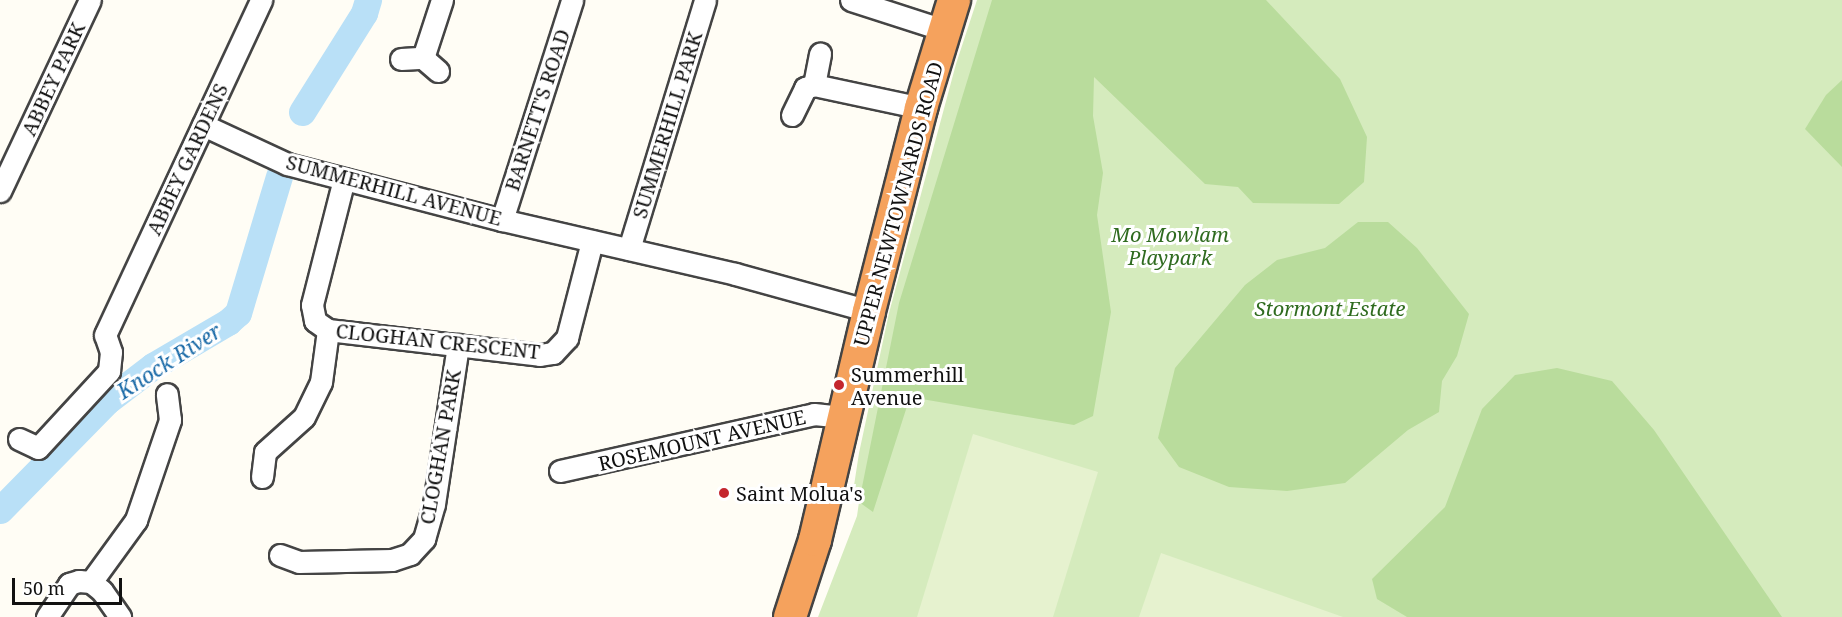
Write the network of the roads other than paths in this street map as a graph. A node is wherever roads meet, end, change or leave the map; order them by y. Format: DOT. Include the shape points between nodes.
graph roads {
  1 [pos="90,0"];
  2 [pos="261,0"];
  3 [pos="442,0"];
  4 [pos="572,0"];
  5 [pos="705,0"];
  6 [pos="850,0"];
  7 [pos="954,0"];
  8 [pos="944,30"];
  9 [pos="820,54"];
  10 [pos="401,59"];
  11 [pos="814,85"];
  12 [pos="921,108"];
  13 [pos="792,115"];
  14 [pos="203,125"];
  15 [pos="344,179"];
  16 [pos="0,191"];
  17 [pos="502,220"];
  18 [pos="592,241"];
  19 [pos="629,249"];
  20 [pos="869,311"];
  21 [pos="328,330"];
  22 [pos="458,345"];
  23 [pos="167,394"];
  24 [pos="844,417"];
  25 [pos="19,439"];
  26 [pos="560,471"];
  27 [pos="262,477"];
  28 [pos="280,555"];
  29 [pos="90,582"];
  30 [pos="47,617"];
  31 [pos="120,617"];
  32 [pos="790,617"];
  1 -- 16 [label="street, ABBEY PARK"];
  2 -- 14 [label="street, ABBEY GARDENS"];
  3 -- 10 [label="street" via="430,64"];
  4 -- 17 [label="street, BARNETT'S ROAD"];
  5 -- 19 [label="street, SUMMERHILL PARK"];
  6 -- 8 [label="street"];
  7 -- 8 [label="highway, UPPER NEWTOWNARDS ROAD"];
  8 -- 12 [label="highway, UPPER NEWTOWNARDS ROAD"];
  9 -- 11 [label="street"];
  11 -- 12 [label="street"];
  11 -- 13 [label="street" via="805,88"];
  12 -- 20 [label="highway, UPPER NEWTOWNARDS ROAD"];
  14 -- 15 [label="street, SUMMERHILL AVENUE" via="287,164"];
  14 -- 25 [label="street, ABBEY GARDENS" via="105,335 111,352 109,371 38,448"];
  15 -- 17 [label="street, SUMMERHILL AVENUE"];
  15 -- 21 [label="street, CLOGHAN CRESCENT" via="312,305 315,321"];
  17 -- 18 [label="street, SUMMERHILL AVENUE"];
  18 -- 19 [label="street, SUMMERHILL AVENUE"];
  18 -- 22 [label="street, CLOGHAN CRESCENT" via="567,338 553,353 540,355"];
  19 -- 20 [label="street, SUMMERHILL AVENUE"];
  20 -- 24 [label="highway, UPPER NEWTOWNARDS ROAD"];
  21 -- 22 [label="street, CLOGHAN CRESCENT"];
  21 -- 27 [label="street" via="321,382 304,417 265,452"];
  22 -- 28 [label="street, CLOGHAN PARK" via="434,504 424,539 410,554 392,560 299,562"];
  23 -- 29 [label="street" via="170,420 136,520"];
  24 -- 26 [label="street, ROSEMOUNT AVENUE" via="814,414"];
  24 -- 32 [label="highway, UPPER NEWTOWNARDS ROAD" via="815,540"];
  29 -- 30 [label="street" via="69,584"];
  29 -- 31 [label="street" via="102,591"];
}
